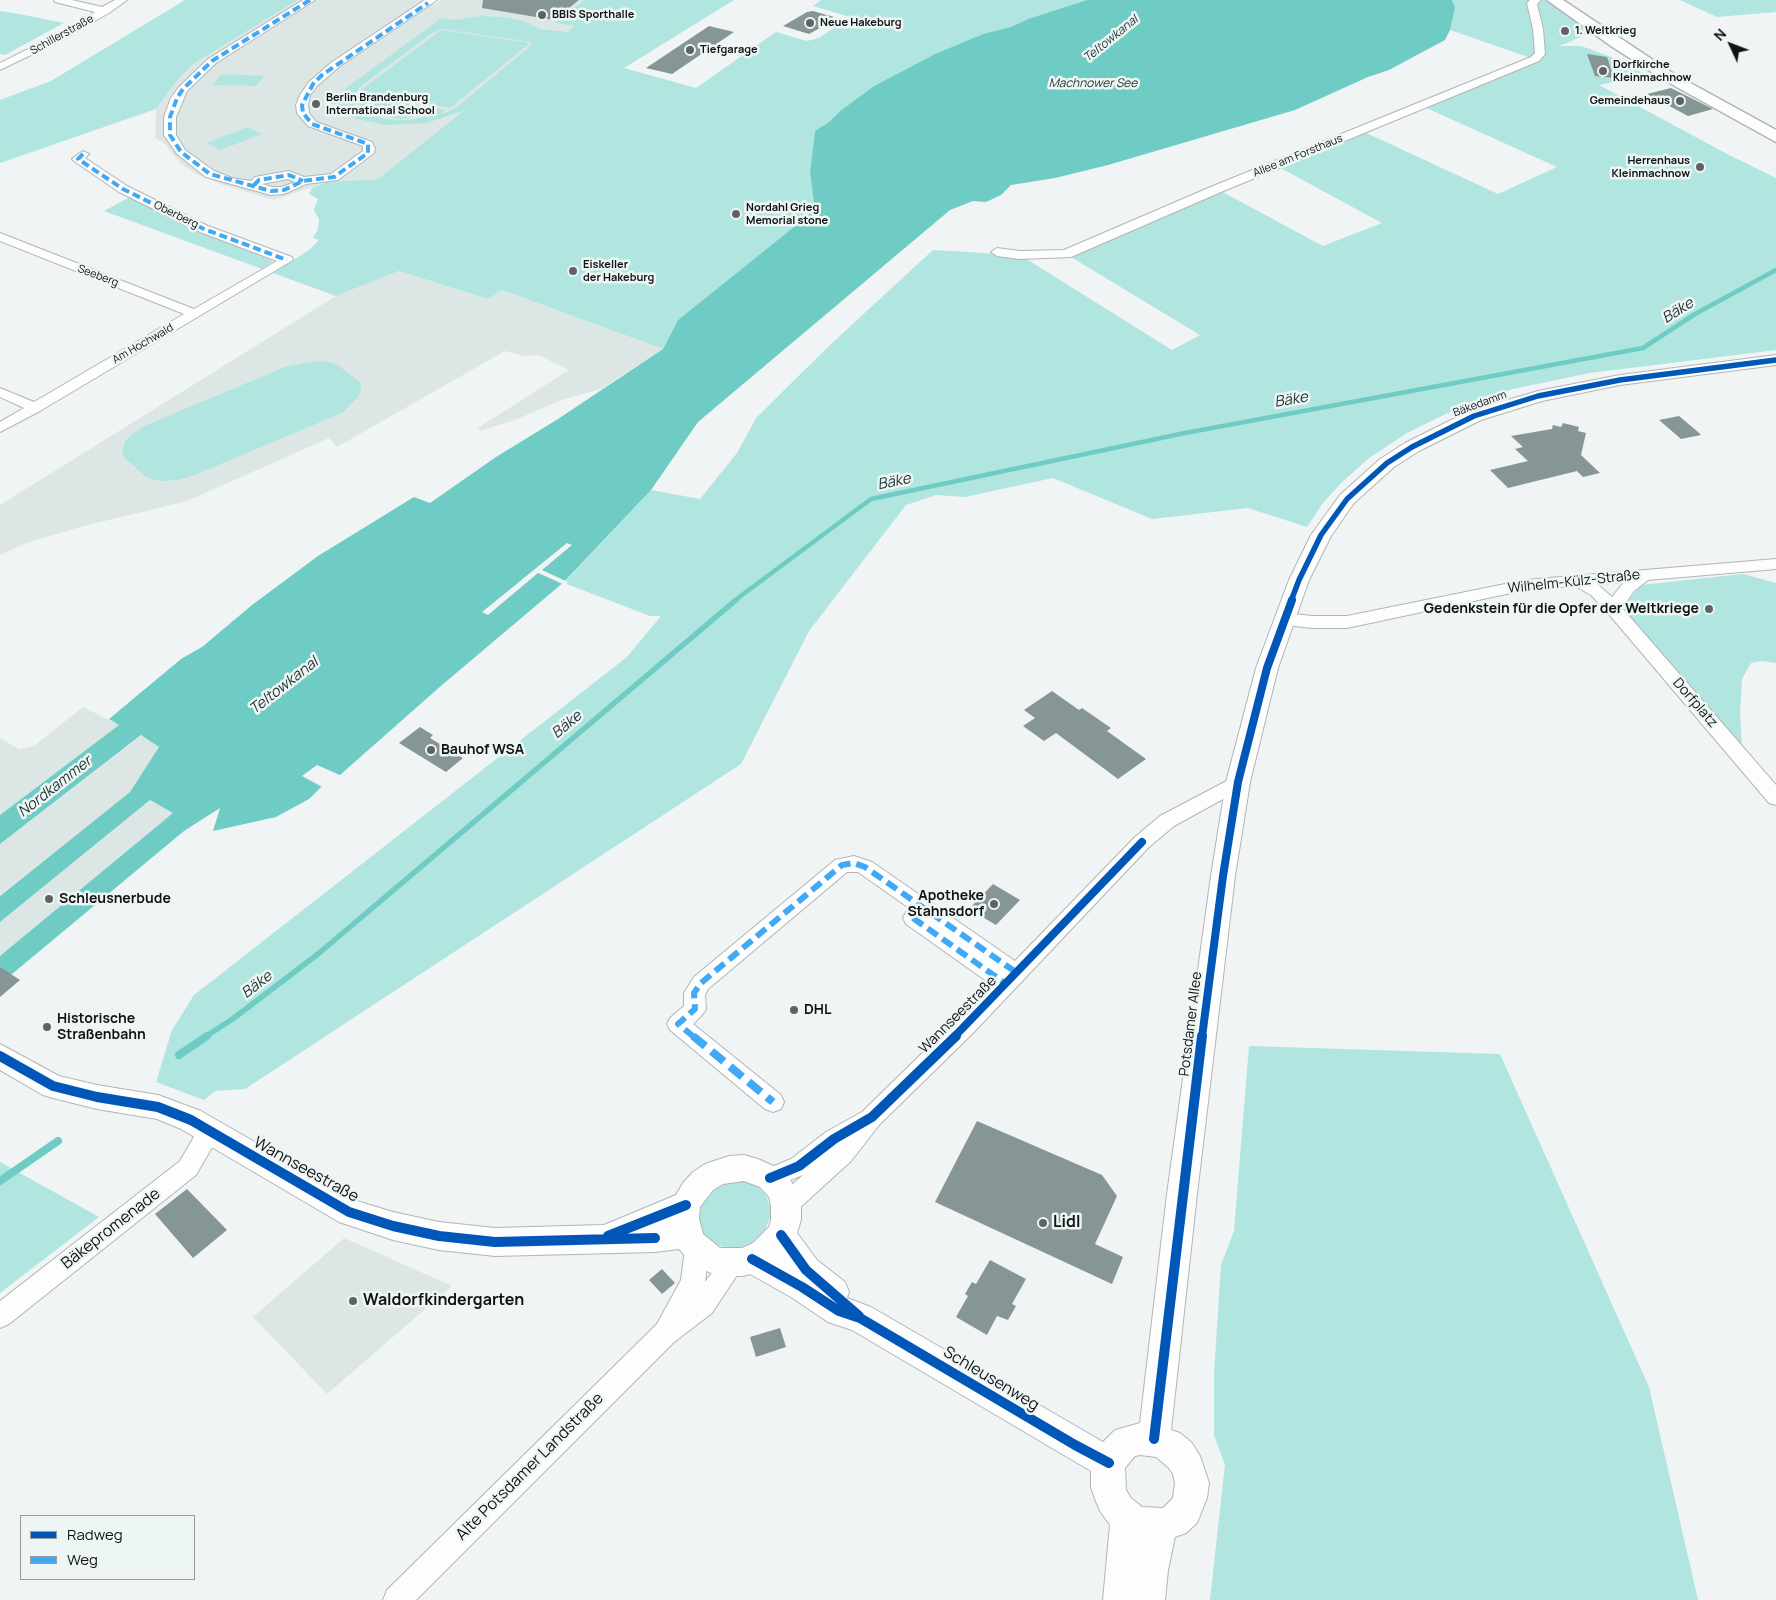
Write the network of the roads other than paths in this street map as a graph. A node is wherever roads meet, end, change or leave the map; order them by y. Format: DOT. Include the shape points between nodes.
graph roads {
  1 [pos="59,0"];
  2 [pos="122,0"];
  3 [pos="310,0"];
  4 [pos="1536,0"];
  5 [pos="1554,0"];
  6 [pos="430,1"];
  7 [pos="105,11"];
  8 [pos="0,67"];
  9 [pos="1776,137"];
  10 [pos="83,154"];
  11 [pos="0,238"];
  12 [pos="997,252"];
  13 [pos="287,260"];
  14 [pos="195,314"];
  15 [pos="1776,360"];
  16 [pos="0,392"];
  17 [pos="35,408"];
  18 [pos="0,428"];
  19 [pos="1776,564"];
  20 [pos="1744,568"];
  21 [pos="1644,575"];
  22 [pos="1776,578"];
  23 [pos="1578,581"];
  24 [pos="1613,608"];
  25 [pos="1286,619"];
  26 [pos="1238,782"];
  27 [pos="1776,798"];
  28 [pos="1142,842"];
  29 [pos="913,918"];
  30 [pos="1012,979"];
  31 [pos="0,1056"];
  32 [pos="773,1102"];
  33 [pos="872,1117"];
  34 [pos="213,1133"];
  35 [pos="770,1178"];
  36 [pos="686,1205"];
  37 [pos="786,1205"];
  38 [pos="781,1235"];
  39 [pos="599,1240"];
  40 [pos="692,1241"];
  41 [pos="742,1261"];
  42 [pos="0,1316"];
  43 [pos="860,1318"];
  44 [pos="664,1334"];
  45 [pos="1154,1440"];
  46 [pos="1109,1463"];
  47 [pos="1128,1518"];
  48 [pos="1161,1526"];
  49 [pos="397,1600"];
  50 [pos="1120,1600"];
  51 [pos="1148,1600"];
  1 -- 7 [label="street"];
  2 -- 7 [label="street, Schillerstraße"];
  3 -- 6 [label="street" via="212,62 183,89 174,105 170,134 181,152 201,168 219,178 254,185 266,178 289,175 303,181 334,176 368,153 368,144 358,138 312,124 303,113 302,105 313,84 336,64"];
  4 -- 12 [label="street, Allee am Forsthaus" via="1532,3 1541,46 1535,60 1066,254"];
  5 -- 9 [label="main road" via="1669,77"];
  7 -- 8 [label="street, Schillerstraße"];
  10 -- 13 [label="street, Oberberg" via="78,159 123,189 204,229"];
  11 -- 14 [label="street, Seeberg"];
  13 -- 14 [label="street, Am Hochwald"];
  14 -- 17 [label="street, Am Hochwald"];
  15 -- 25 [label="street, Bäkedamm" via="1670,372 1547,394 1474,416 1442,431 1387,463 1347,499 1320,535"];
  16 -- 17 [label="street"];
  17 -- 18 [label="street, Am Hochwald"];
  19 -- 20 [label="street, Wilhelm-Külz-Straße"];
  20 -- 21 [label="street, Wilhelm-Külz-Straße"];
  20 -- 22 [label="street"];
  21 -- 23 [label="street, Wilhelm-Külz-Straße"];
  21 -- 24 [label="street" via="1628,587"];
  23 -- 24 [label="street, Dorfplatz" via="1597,591"];
  23 -- 25 [label="street, Wilhelm-Külz-Straße" via="1525,585 1347,622"];
  24 -- 27 [label="street, Dorfplatz"];
  25 -- 26 [label="street, Potsdamer Allee" via="1267,668"];
  26 -- 28 [label="street, Wannseestraße" via="1167,821"];
  26 -- 45 [label="street, Potsdamer Allee" via="1219,905"];
  28 -- 30 [label="street, Wannseestraße"];
  29 -- 30 [label="street"];
  30 -- 32 [label="street, Wannseestraße" via="865,866 842,865 701,983 694,993 695,1009 678,1024"];
  30 -- 33 [label="street, Wannseestraße"];
  31 -- 34 [label="street, Wannseestraße" via="52,1086 158,1107"];
  33 -- 35 [label="street, Wannseestraße" via="834,1139 799,1166"];
  33 -- 37 [label="street, Wannseestraße" via="843,1154"];
  34 -- 39 [label="street, Wannseestraße" via="349,1212 393,1226 439,1236 495,1242"];
  34 -- 42 [label="street, Bäkepromenade" via="203,1142 188,1168"];
  35 -- 36 [label="street" via="744,1168 715,1173 693,1192"];
  35 -- 37 [label="street" via="781,1190"];
  36 -- 39 [label="street, Wannseestraße"];
  36 -- 40 [label="street" via="684,1219"];
  37 -- 38 [label="street"];
  38 -- 41 [label="street" via="769,1249"];
  38 -- 43 [label="street, Schleusenweg" via="806,1270"];
  39 -- 40 [label="street, Wannseestraße" via="655,1238"];
  40 -- 41 [label="street" via="707,1257 719,1262"];
  40 -- 44 [label="street, Alte Potsdamer Landstraße" via="693,1283"];
  41 -- 43 [label="street, Schleusenweg" via="802,1287 839,1311"];
  41 -- 44 [label="street, Alte Potsdamer Landstraße" via="703,1305"];
  43 -- 46 [label="street, Schleusenweg"];
  44 -- 49 [label="street, Alte Potsdamer Landstraße"];
  45 -- 46 [label="street" via="1127,1442"];
  45 -- 48 [label="street" via="1168,1445 1180,1455 1192,1483 1185,1511 1174,1521"];
  46 -- 47 [label="street" via="1108,1487 1112,1499"];
  47 -- 48 [label="street" via="1139,1524"];
  47 -- 50 [label="street"];
  48 -- 51 [label="street"];
}
